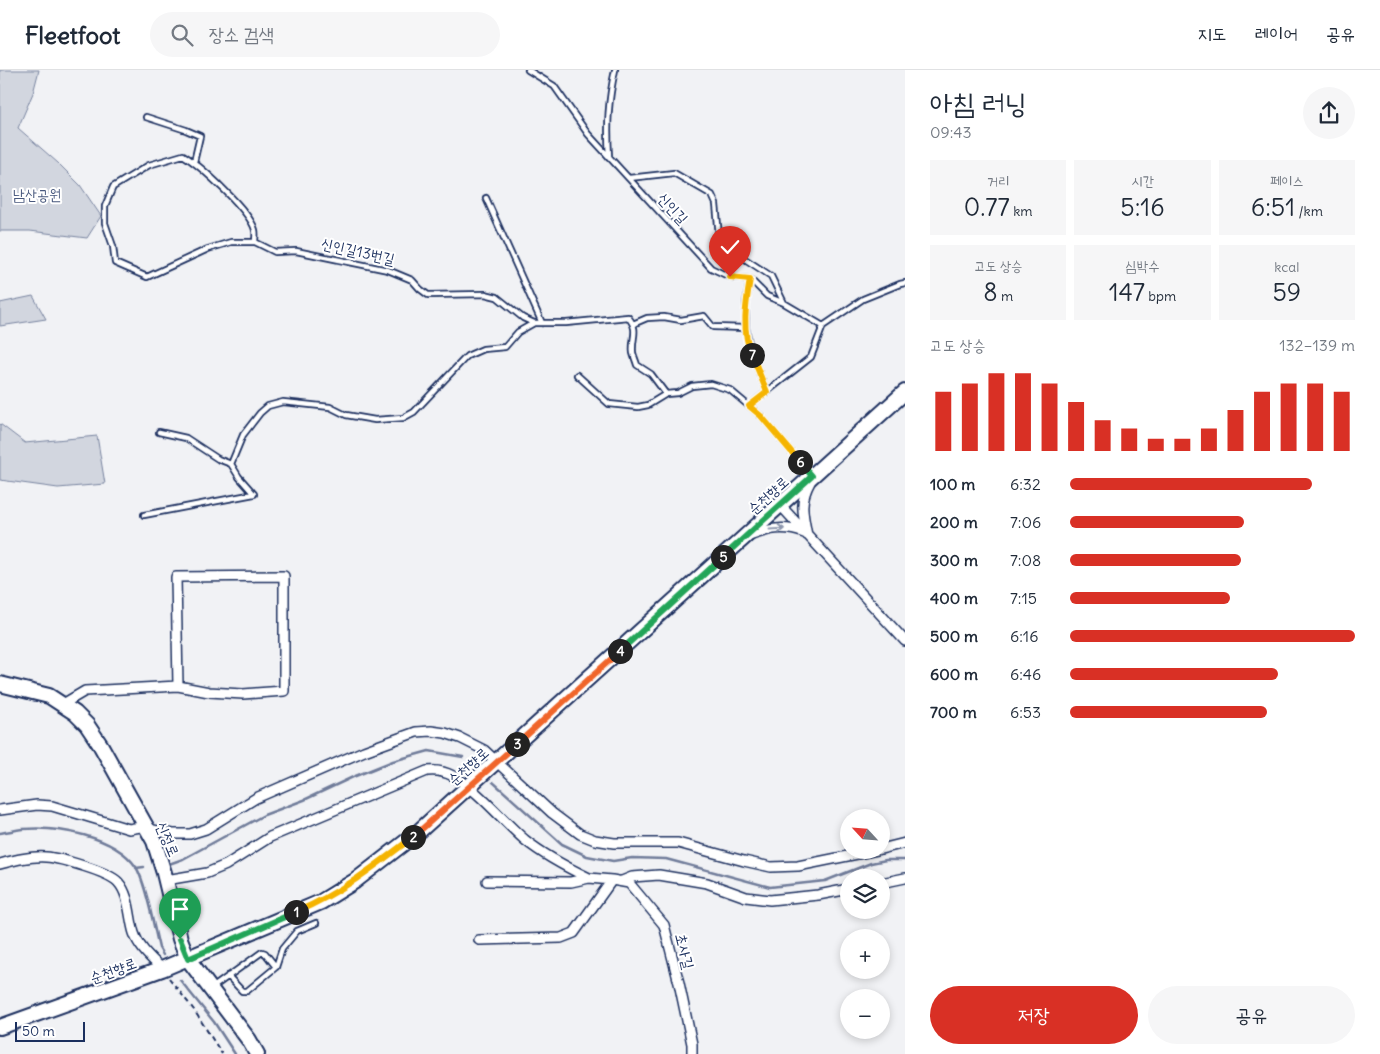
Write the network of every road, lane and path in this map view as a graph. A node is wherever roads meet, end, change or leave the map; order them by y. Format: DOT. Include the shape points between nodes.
graph roads {
  1 [pos="528,70"];
  2 [pos="615,70"];
  3 [pos="146,117"];
  4 [pos="609,157"];
  5 [pos="194,162"];
  6 [pos="629,178"];
  7 [pos="486,198"];
  8 [pos="256,242"];
  9 [pos="750,279"];
  10 [pos="905,283"];
  11 [pos="784,303"];
  12 [pos="534,323"];
  13 [pos="542,323"];
  14 [pos="634,324"];
  15 [pos="824,326"];
  16 [pos="746,328"];
  17 [pos="577,375"];
  18 [pos="767,392"];
  19 [pos="905,392"];
  20 [pos="666,394"];
  21 [pos="749,406"];
  22 [pos="159,432"];
  23 [pos="231,464"];
  24 [pos="814,475"];
  25 [pos="781,506"];
  26 [pos="144,515"];
  27 [pos="808,535"];
  28 [pos="746,536"];
  29 [pos="905,640"];
  30 [pos="0,684"];
  31 [pos="178,686"];
  32 [pos="63,704"];
  33 [pos="497,762"];
  34 [pos="469,787"];
  35 [pos="0,810"];
  36 [pos="146,826"];
  37 [pos="905,843"];
  38 [pos="890,847"];
  39 [pos="840,857"];
  40 [pos="0,864"];
  41 [pos="588,878"];
  42 [pos="905,878"];
  43 [pos="166,880"];
  44 [pos="617,880"];
  45 [pos="487,881"];
  46 [pos="890,881"];
  47 [pos="840,891"];
  48 [pos="316,923"];
  49 [pos="479,940"];
  50 [pos="188,959"];
  51 [pos="276,966"];
  52 [pos="162,969"];
  53 [pos="228,976"];
  54 [pos="210,989"];
  55 [pos="0,1027"];
  56 [pos="222,1054"];
  57 [pos="257,1054"];
  58 [pos="692,1054"];
  1 -- 4 [label="lane, 신인길" via="554,86 588,134"];
  2 -- 4 [label="lane" via="607,124"];
  3 -- 5 [label="lane" via="200,136"];
  4 -- 6 [label="lane, 신인길"];
  5 -- 8 [label="lane" via="237,204 255,230"];
  5 -- 8 [label="lane" via="184,155 148,165 113,187 105,206 105,223 115,263 147,277 215,247 231,242"];
  6 -- 9 [label="lane, 신인길" via="711,268 730,277"];
  6 -- 11 [label="lane" via="674,173 712,195 719,236 771,276"];
  7 -- 13 [label="lane"];
  8 -- 12 [label="lane, 신인길13번길" via="275,252 296,251 388,270 412,280 428,295 485,294 497,297"];
  9 -- 11 [label="lane" via="766,296"];
  9 -- 16 [label="lane"];
  10 -- 15 [label="lane" via="863,299"];
  11 -- 15 [label="lane"];
  12 -- 13 [label="lane"];
  12 -- 23 [label="lane" via="518,332 504,347 483,349 467,356 414,412 403,418 375,420 346,415 330,407 283,402 268,406 243,435"];
  13 -- 14 [label="lane" via="628,317"];
  14 -- 16 [label="lane" via="646,318 681,320 704,316 712,327"];
  14 -- 20 [label="lane" via="633,351 637,365 651,374"];
  15 -- 18 [label="lane" via="811,357"];
  16 -- 18 [label="lane" via="750,350"];
  17 -- 20 [label="lane" via="609,404 648,405"];
  18 -- 21 [label="lane"];
  19 -- 24 [label="main road, 순천향로"];
  20 -- 21 [label="lane" via="711,384 730,390"];
  21 -- 24 [label="lane"];
  22 -- 23 [label="lane" via="186,438"];
  23 -- 26 [label="lane" via="254,494"];
  24 -- 25 [label="main road, 순천향로"];
  24 -- 27 [label="street" via="804,493 802,508"];
  25 -- 27 [label="street"];
  25 -- 28 [label="main road, 순천향로"];
  28 -- 27 [label="street, one-way" via="784,528"];
  27 -- 29 [label="street"];
  28 -- 33 [label="main road, 순천향로"];
  30 -- 32 [label="main road, 신정로" via="35,691"];
  31 -- 31 [label="street" via="243,694 284,691 284,576 176,577"];
  31 -- 32 [label="street" via="85,691"];
  32 -- 36 [label="main road, 신정로" via="87,725"];
  33 -- 34 [label="main road, 순천향로"];
  33 -- 36 [label="street" via="484,750 460,738 445,733 416,732 284,785 206,829 190,834 173,834"];
  33 -- 39 [label="street" via="552,813 580,834 595,840 678,843 771,867 798,866"];
  34 -- 41 [label="street" via="526,840 553,860"];
  34 -- 43 [label="street" via="438,770 426,770 270,837 226,865 207,873"];
  34 -- 50 [label="main road, 순천향로" via="417,833 355,881 321,902"];
  35 -- 36 [label="street" via="52,806 129,829"];
  36 -- 43 [label="main road, 신정로"];
  37 -- 38 [label="street"];
  40 -- 52 [label="street" via="26,857 46,857 101,872 118,881 140,946"];
  41 -- 44 [label="street"];
  41 -- 45 [label="street" via="571,882"];
  42 -- 46 [label="street"];
  43 -- 50 [label="main road, 신정로"];
  44 -- 47 [label="street" via="659,875 707,883 770,900"];
  44 -- 49 [label="street" via="574,933 561,938"];
  44 -- 58 [label="street, 초사길" via="629,883 664,925"];
  48 -- 51 [label="lane" via="297,931 282,949"];
  50 -- 52 [label="main road, 순천향로"];
  50 -- 54 [label="main road, 신정로"];
  51 -- 53 [label="lane" via="264,952"];
  51 -- 53 [label="lane" via="244,992"];
  52 -- 55 [label="main road, 순천향로"];
  52 -- 56 [label="path"];
  53 -- 54 [label="lane"];
  54 -- 57 [label="main road, 신정로"];
}
